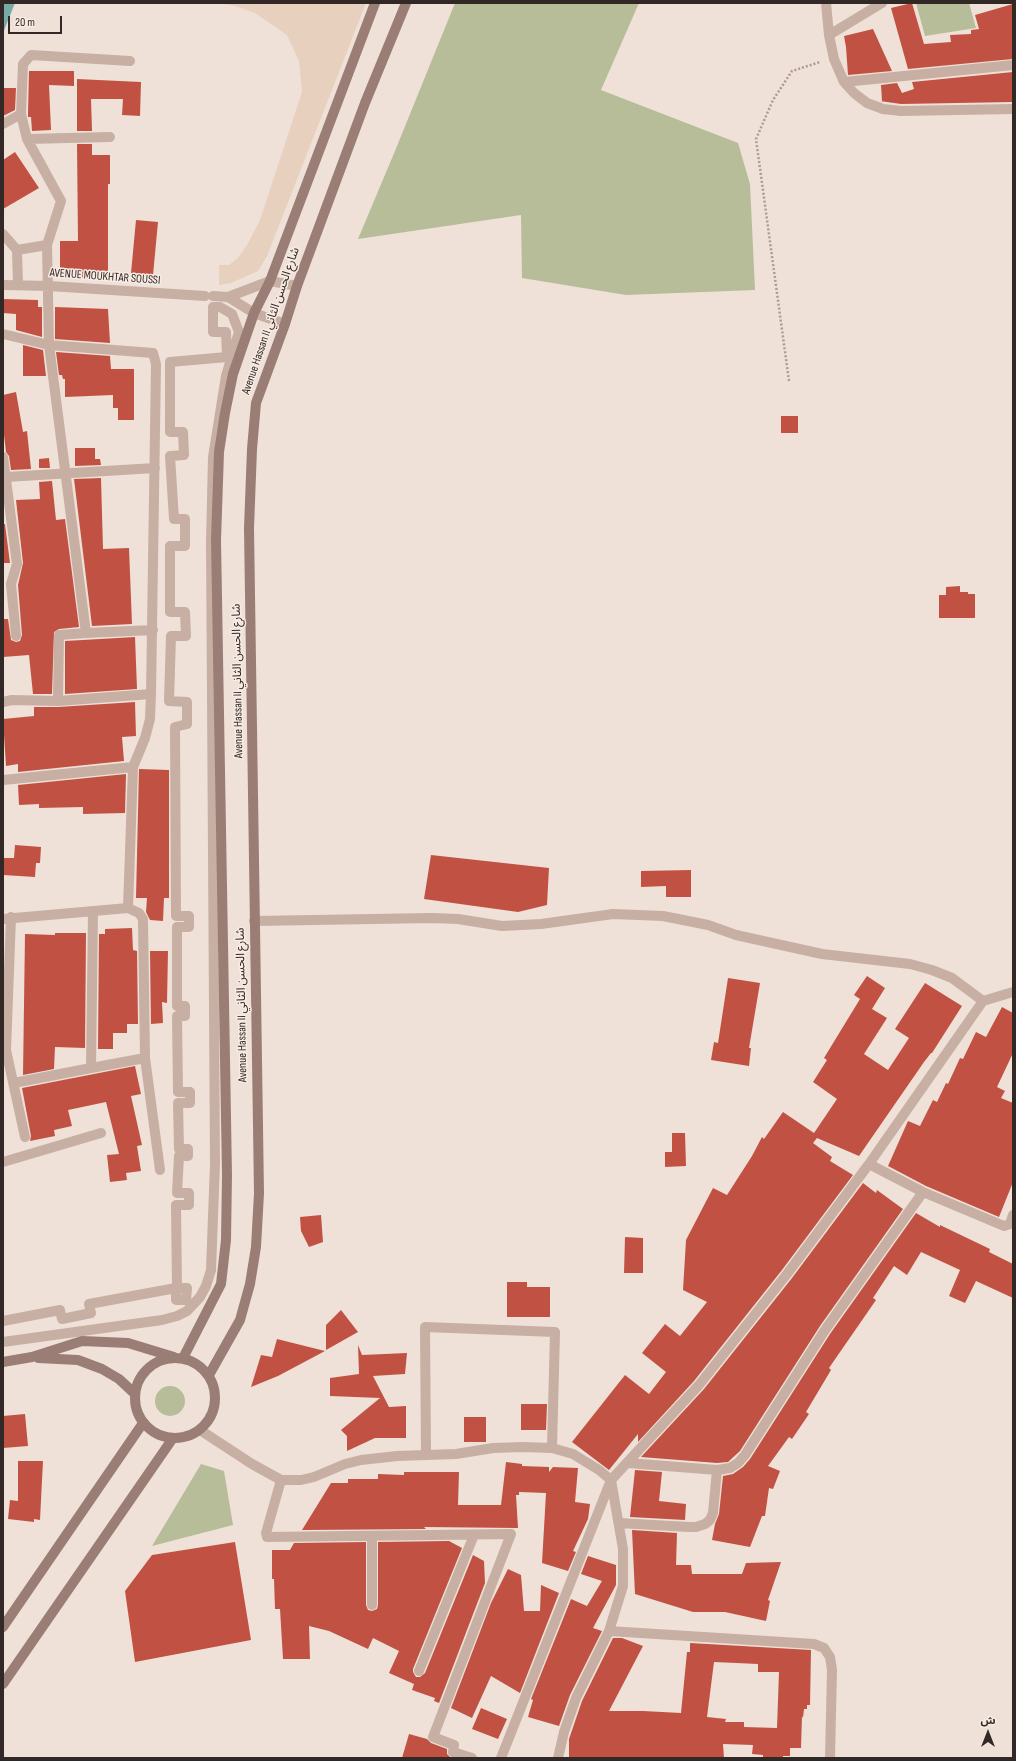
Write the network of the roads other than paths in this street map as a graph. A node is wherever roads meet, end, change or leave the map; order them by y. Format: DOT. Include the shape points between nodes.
graph roads {
  1 [pos="375,3"];
  2 [pos="406,3"];
  3 [pos="826,3"];
  4 [pos="882,3"];
  5 [pos="829,35"];
  6 [pos="130,61"];
  7 [pos="1013,65"];
  8 [pos="844,82"];
  9 [pos="1013,109"];
  10 [pos="21,114"];
  11 [pos="3,124"];
  12 [pos="110,137"];
  13 [pos="27,139"];
  14 [pos="3,234"];
  15 [pos="47,245"];
  16 [pos="16,250"];
  17 [pos="270,281"];
  18 [pos="3,285"];
  19 [pos="18,285"];
  20 [pos="49,286"];
  21 [pos="297,286"];
  22 [pos="228,297"];
  23 [pos="254,313"];
  24 [pos="285,324"];
  25 [pos="3,334"];
  26 [pos="49,345"];
  27 [pos="3,457"];
  28 [pos="155,468"];
  29 [pos="67,474"];
  30 [pos="6,477"];
  31 [pos="153,630"];
  32 [pos="86,634"];
  33 [pos="16,636"];
  34 [pos="151,694"];
  35 [pos="58,701"];
  36 [pos="3,702"];
  37 [pos="133,767"];
  38 [pos="3,780"];
  39 [pos="128,908"];
  40 [pos="93,910"];
  41 [pos="7,918"];
  42 [pos="254,921"];
  43 [pos="1013,992"];
  44 [pos="983,1000"];
  45 [pos="4,1050"];
  46 [pos="145,1058"];
  47 [pos="91,1068"];
  48 [pos="14,1083"];
  49 [pos="101,1134"];
  50 [pos="25,1137"];
  51 [pos="3,1162"];
  52 [pos="869,1164"];
  53 [pos="160,1170"];
  54 [pos="923,1192"];
  55 [pos="1013,1215"];
  56 [pos="3,1321"];
  57 [pos="3,1342"];
  58 [pos="32,1357"];
  59 [pos="179,1358"];
  60 [pos="3,1362"];
  61 [pos="209,1375"];
  62 [pos="134,1392"];
  63 [pos="143,1423"];
  64 [pos="200,1430"];
  65 [pos="173,1438"];
  66 [pos="552,1448"];
  67 [pos="426,1455"];
  68 [pos="628,1463"];
  69 [pos="717,1470"];
  70 [pos="281,1480"];
  71 [pos="611,1480"];
  72 [pos="619,1523"];
  73 [pos="474,1535"];
  74 [pos="372,1536"];
  75 [pos="372,1605"];
  76 [pos="3,1627"];
  77 [pos="609,1631"];
  78 [pos="419,1671"];
  79 [pos="3,1684"];
  80 [pos="472,1758"];
  81 [pos="501,1758"];
  82 [pos="558,1758"];
  83 [pos="830,1758"];
  1 -- 17 [label="main road, Avenue Hassan II شارع الحسن الثاني"];
  2 -- 21 [label="main road, Avenue Hassan II شارع الحسن الثاني" via="365,103"];
  3 -- 5 [label="street"];
  4 -- 5 [label="street"];
  5 -- 8 [label="street" via="834,59"];
  6 -- 10 [label="street" via="31,54 23,64"];
  7 -- 8 [label="street"];
  8 -- 9 [label="street" via="867,103 883,109"];
  10 -- 11 [label="street"];
  10 -- 13 [label="street"];
  12 -- 13 [label="street"];
  13 -- 15 [label="street" via="61,201"];
  14 -- 16 [label="street"];
  15 -- 16 [label="street"];
  15 -- 20 [label="street"];
  16 -- 19 [label="street"];
  17 -- 21 [label="street"];
  17 -- 22 [label="street, AVENUE MOUKHTAR SOUSSI"];
  17 -- 23 [label="main road, Avenue Hassan II شارع الحسن الثاني"];
  18 -- 19 [label="street, AVENUE MOUKHTAR SOUSSI"];
  19 -- 20 [label="street, AVENUE MOUKHTAR SOUSSI"];
  20 -- 22 [label="street, AVENUE MOUKHTAR SOUSSI"];
  20 -- 26 [label="street"];
  21 -- 24 [label="main road, Avenue Hassan II شارع الحسن الثاني"];
  22 -- 23 [label="street, AVENUE MOUKHTAR SOUSSI"];
  23 -- 24 [label="street, AVENUE MOUKHTAR SOUSSI"];
  23 -- 59 [label="main road, Avenue Hassan II شارع الحسن الثاني" via="233,374 218,452 216,526 226,1240 221,1284"];
  24 -- 42 [label="main road, Avenue Hassan II شارع الحسن الثاني" via="256,403 252,449 249,528"];
  25 -- 26 [label="street"];
  26 -- 28 [label="street" via="153,353 156,364"];
  26 -- 29 [label="street"];
  27 -- 30 [label="street"];
  28 -- 29 [label="street"];
  28 -- 31 [label="street"];
  29 -- 30 [label="street"];
  29 -- 32 [label="street"];
  30 -- 33 [label="street" via="17,564 11,584"];
  31 -- 32 [label="street"];
  31 -- 34 [label="street"];
  32 -- 35 [label="street" via="59,635"];
  34 -- 35 [label="street"];
  34 -- 37 [label="street" via="146,738"];
  35 -- 36 [label="street"];
  37 -- 38 [label="street"];
  37 -- 39 [label="street"];
  39 -- 40 [label="street"];
  39 -- 46 [label="street" via="139,913 143,919"];
  40 -- 41 [label="street"];
  40 -- 47 [label="street"];
  41 -- 45 [label="street"];
  42 -- 44 [label="street" via="432,918 502,926 541,924 613,914 663,916 822,954 910,964 952,978"];
  42 -- 61 [label="main road, Avenue Hassan II شارع الحسن الثاني" via="259,1193 256,1247 250,1284 240,1320"];
  43 -- 44 [label="street"];
  44 -- 52 [label="street"];
  45 -- 48 [label="street"];
  46 -- 47 [label="street"];
  46 -- 53 [label="street"];
  47 -- 48 [label="street"];
  48 -- 50 [label="street"];
  49 -- 51 [label="street"];
  52 -- 54 [label="street"];
  52 -- 68 [label="street" via="787,1274 699,1385"];
  54 -- 55 [label="street" via="1004,1226 1010,1224"];
  54 -- 69 [label="street" via="824,1330 745,1455 730,1468"];
  56 -- 57 [label="street" via="60,1310 62,1319 91,1313 89,1304 176,1288 176,1300 186,1300 187,1288 177,1288 176,1205 189,1205 189,1193 178,1193 179,1156 188,1156 188,1149 179,1149 178,1104 190,1104 190,1092 178,1092 177,1016 185,1016 185,1006 177,1006 177,927 189,927 189,916 176,916 175,727 187,724 187,702 169,701 171,636 186,636 185,612 170,612 170,546 185,546 185,519 174,519 170,456 184,455 183,432 170,432 170,362 227,357 226,332 213,332 213,307 220,307 232,314 239,332 226,376 216,430 213,473 211,542 215,1164 211,1270 200,1297 187,1311 177,1316"];
  58 -- 59 [label="main road" via="82,1342 128,1343"];
  58 -- 60 [label="main road"];
  58 -- 62 [label="main road" via="78,1360 108,1372"];
  59 -- 61 [label="main road" via="198,1364"];
  59 -- 62 [label="main road" via="164,1359 153,1364 144,1371"];
  61 -- 64 [label="main road" via="215,1394 215,1404 210,1418"];
  62 -- 63 [label="main road" via="137,1414"];
  63 -- 65 [label="main road" via="156,1434"];
  63 -- 76 [label="main road"];
  64 -- 65 [label="main road" via="187,1436"];
  64 -- 70 [label="street"];
  65 -- 79 [label="main road"];
  66 -- 67 [label="street" via="493,1448 456,1454"];
  66 -- 67 [label="street" via="556,1332 425,1327"];
  66 -- 71 [label="street" via="573,1454"];
  67 -- 70 [label="street" via="361,1460 314,1477"];
  68 -- 69 [label="street"];
  68 -- 71 [label="street"];
  69 -- 72 [label="street" via="713,1513 705,1524 689,1527"];
  70 -- 74 [label="street" via="267,1537"];
  71 -- 72 [label="street"];
  71 -- 81 [label="street"];
  72 -- 77 [label="street" via="623,1549 623,1586"];
  73 -- 74 [label="street"];
  73 -- 78 [label="street"];
  73 -- 80 [label="street" via="511,1534 433,1737 454,1745 453,1752"];
  74 -- 75 [label="street"];
  77 -- 82 [label="street" via="576,1698"];
  77 -- 83 [label="street" via="814,1644 824,1648 830,1657 832,1670"];
}
